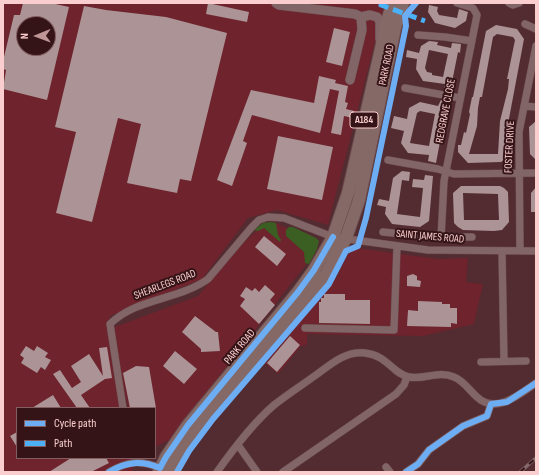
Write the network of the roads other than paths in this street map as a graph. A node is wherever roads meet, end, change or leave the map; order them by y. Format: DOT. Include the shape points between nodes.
graph roads {
  1 [pos="276,3"];
  2 [pos="393,3"];
  3 [pos="403,3"];
  4 [pos="457,3"];
  5 [pos="508,3"];
  6 [pos="519,3"];
  7 [pos="360,17"];
  8 [pos="525,24"];
  9 [pos="536,28"];
  10 [pos="418,36"];
  11 [pos="472,41"];
  12 [pos="381,46"];
  13 [pos="536,46"];
  14 [pos="350,80"];
  15 [pos="405,88"];
  16 [pos="460,98"];
  17 [pos="524,106"];
  18 [pos="536,107"];
  19 [pos="388,160"];
  20 [pos="445,172"];
  21 [pos="358,173"];
  22 [pos="519,173"];
  23 [pos="536,173"];
  24 [pos="383,232"];
  25 [pos="333,237"];
  26 [pos="472,237"];
  27 [pos="346,238"];
  28 [pos="441,238"];
  29 [pos="398,246"];
  30 [pos="502,251"];
  31 [pos="520,251"];
  32 [pos="536,251"];
  33 [pos="305,328"];
  34 [pos="504,361"];
  35 [pos="526,361"];
  36 [pos="481,362"];
  37 [pos="407,377"];
  38 [pos="536,383"];
  39 [pos="491,404"];
  40 [pos="123,407"];
  41 [pos="238,445"];
  42 [pos="165,471"];
  43 [pos="109,472"];
  44 [pos="217,472"];
  45 [pos="257,472"];
  46 [pos="283,472"];
  47 [pos="406,472"];
  1 -- 7 [label="street" via="355,14"];
  2 -- 12 [label="highway, PARK ROAD / A184"];
  3 -- 21 [label="highway, PARK ROAD / A184"];
  4 -- 11 [label="street, REDGRAVE CLOSE" via="476,11"];
  5 -- 6 [label="street"];
  7 -- 12 [label="street" via="370,15 380,21"];
  7 -- 14 [label="street" via="362,30"];
  8 -- 9 [label="street"];
  10 -- 11 [label="street"];
  11 -- 16 [label="street, REDGRAVE CLOSE"];
  12 -- 21 [label="highway, PARK ROAD / A184"];
  13 -- 17 [label="street, FOSTER DRIVE"];
  15 -- 16 [label="street"];
  16 -- 20 [label="street, REDGRAVE CLOSE"];
  17 -- 18 [label="street"];
  17 -- 22 [label="street, FOSTER DRIVE" via="519,132"];
  19 -- 20 [label="street"];
  20 -- 22 [label="street"];
  20 -- 28 [label="street, REDGRAVE CLOSE"];
  21 -- 25 [label="highway, PARK ROAD / A184" via="348,193"];
  21 -- 27 [label="highway, PARK ROAD / A184" via="359,200"];
  22 -- 23 [label="street"];
  22 -- 31 [label="street, FOSTER DRIVE"];
  24 -- 28 [label="street"];
  25 -- 27 [label="street, SAINT JAMES ROAD"];
  25 -- 40 [label="street, SHEARLEGS ROAD" via="277,216 259,220 200,285 142,305 119,316 110,324"];
  25 -- 42 [label="highway, PARK ROAD / A184" via="298,292 188,425 166,456"];
  26 -- 28 [label="street"];
  27 -- 29 [label="street, SAINT JAMES ROAD"];
  27 -- 42 [label="highway, PARK ROAD / A184" via="326,274 306,300"];
  29 -- 30 [label="street, SAINT JAMES ROAD" via="440,251"];
  29 -- 33 [label="street" via="394,330"];
  30 -- 31 [label="street, SAINT JAMES ROAD"];
  30 -- 34 [label="street"];
  31 -- 32 [label="street, SAINT JAMES ROAD"];
  34 -- 35 [label="street"];
  34 -- 36 [label="street"];
  37 -- 39 [label="street" via="438,374 450,376 465,384 480,400"];
  37 -- 41 [label="street" via="376,355 348,354 274,405"];
  37 -- 46 [label="street" via="396,394"];
  38 -- 39 [label="street" via="507,402"];
  39 -- 47 [label="street" via="487,416 463,426 429,450 418,464"];
  41 -- 44 [label="street"];
  41 -- 45 [label="street"];
  42 -- 43 [label="street" via="147,463 131,462"];
}
